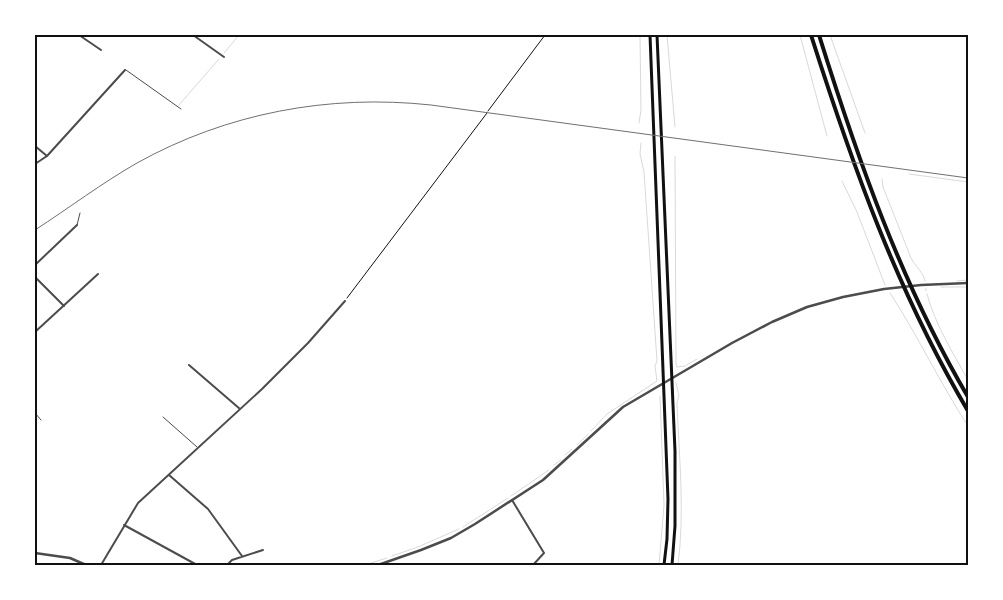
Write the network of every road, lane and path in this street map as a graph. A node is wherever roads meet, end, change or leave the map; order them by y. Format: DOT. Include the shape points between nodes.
graph roads {
  1 [pos="79,35"];
  2 [pos="193,35"];
  3 [pos="545,35"];
  4 [pos="650,35"];
  5 [pos="657,35"];
  6 [pos="811,35"];
  7 [pos="819,35"];
  8 [pos="101,50"];
  9 [pos="224,57"];
  10 [pos="125,70"];
  11 [pos="181,109"];
  12 [pos="35,146"];
  13 [pos="47,156"];
  14 [pos="35,164"];
  15 [pos="80,213"];
  16 [pos="77,225"];
  17 [pos="35,265"];
  18 [pos="98,274"];
  19 [pos="35,277"];
  20 [pos="968,283"];
  21 [pos="344,301"];
  22 [pos="64,306"];
  23 [pos="35,332"];
  24 [pos="189,365"];
  25 [pos="671,378"];
  26 [pos="663,384"];
  27 [pos="968,397"];
  28 [pos="240,409"];
  29 [pos="968,411"];
  30 [pos="35,413"];
  31 [pos="163,417"];
  32 [pos="41,420"];
  33 [pos="198,448"];
  34 [pos="169,475"];
  35 [pos="512,500"];
  36 [pos="124,525"];
  37 [pos="263,550"];
  38 [pos="35,553"];
  39 [pos="242,556"];
  40 [pos="86,565"];
  41 [pos="101,565"];
  42 [pos="197,565"];
  43 [pos="228,565"];
  44 [pos="378,565"];
  45 [pos="533,565"];
  46 [pos="664,565"];
  47 [pos="672,565"];
  1 -- 8 [label="street"];
  2 -- 9 [label="street"];
  3 -- 21 [label="path"];
  4 -- 26 [label="main road"];
  5 -- 25 [label="main road"];
  6 -- 29 [label="highway" via="874,220 900,282"];
  7 -- 27 [label="highway" via="863,170 908,282"];
  10 -- 11 [label="lane"];
  10 -- 13 [label="street"];
  12 -- 13 [label="street"];
  13 -- 14 [label="street"];
  15 -- 16 [label="lane"];
  16 -- 17 [label="street"];
  18 -- 22 [label="street"];
  19 -- 22 [label="street"];
  20 -- 25 [label="street" via="896,287 807,307 772,322"];
  21 -- 28 [label="street" via="308,343"];
  22 -- 23 [label="street"];
  24 -- 28 [label="street"];
  25 -- 26 [label="street"];
  25 -- 47 [label="main road" via="676,499"];
  26 -- 35 [label="street" via="615,414 543,480"];
  26 -- 46 [label="main road" via="668,514"];
  28 -- 33 [label="street"];
  30 -- 32 [label="lane"];
  31 -- 33 [label="lane"];
  33 -- 34 [label="street"];
  34 -- 36 [label="street" via="138,503"];
  34 -- 39 [label="street" via="208,509"];
  35 -- 44 [label="street" via="451,538"];
  35 -- 45 [label="street" via="544,553"];
  36 -- 41 [label="street"];
  36 -- 42 [label="street"];
  37 -- 39 [label="street"];
  38 -- 40 [label="street" via="70,558"];
  39 -- 43 [label="street"];
}
